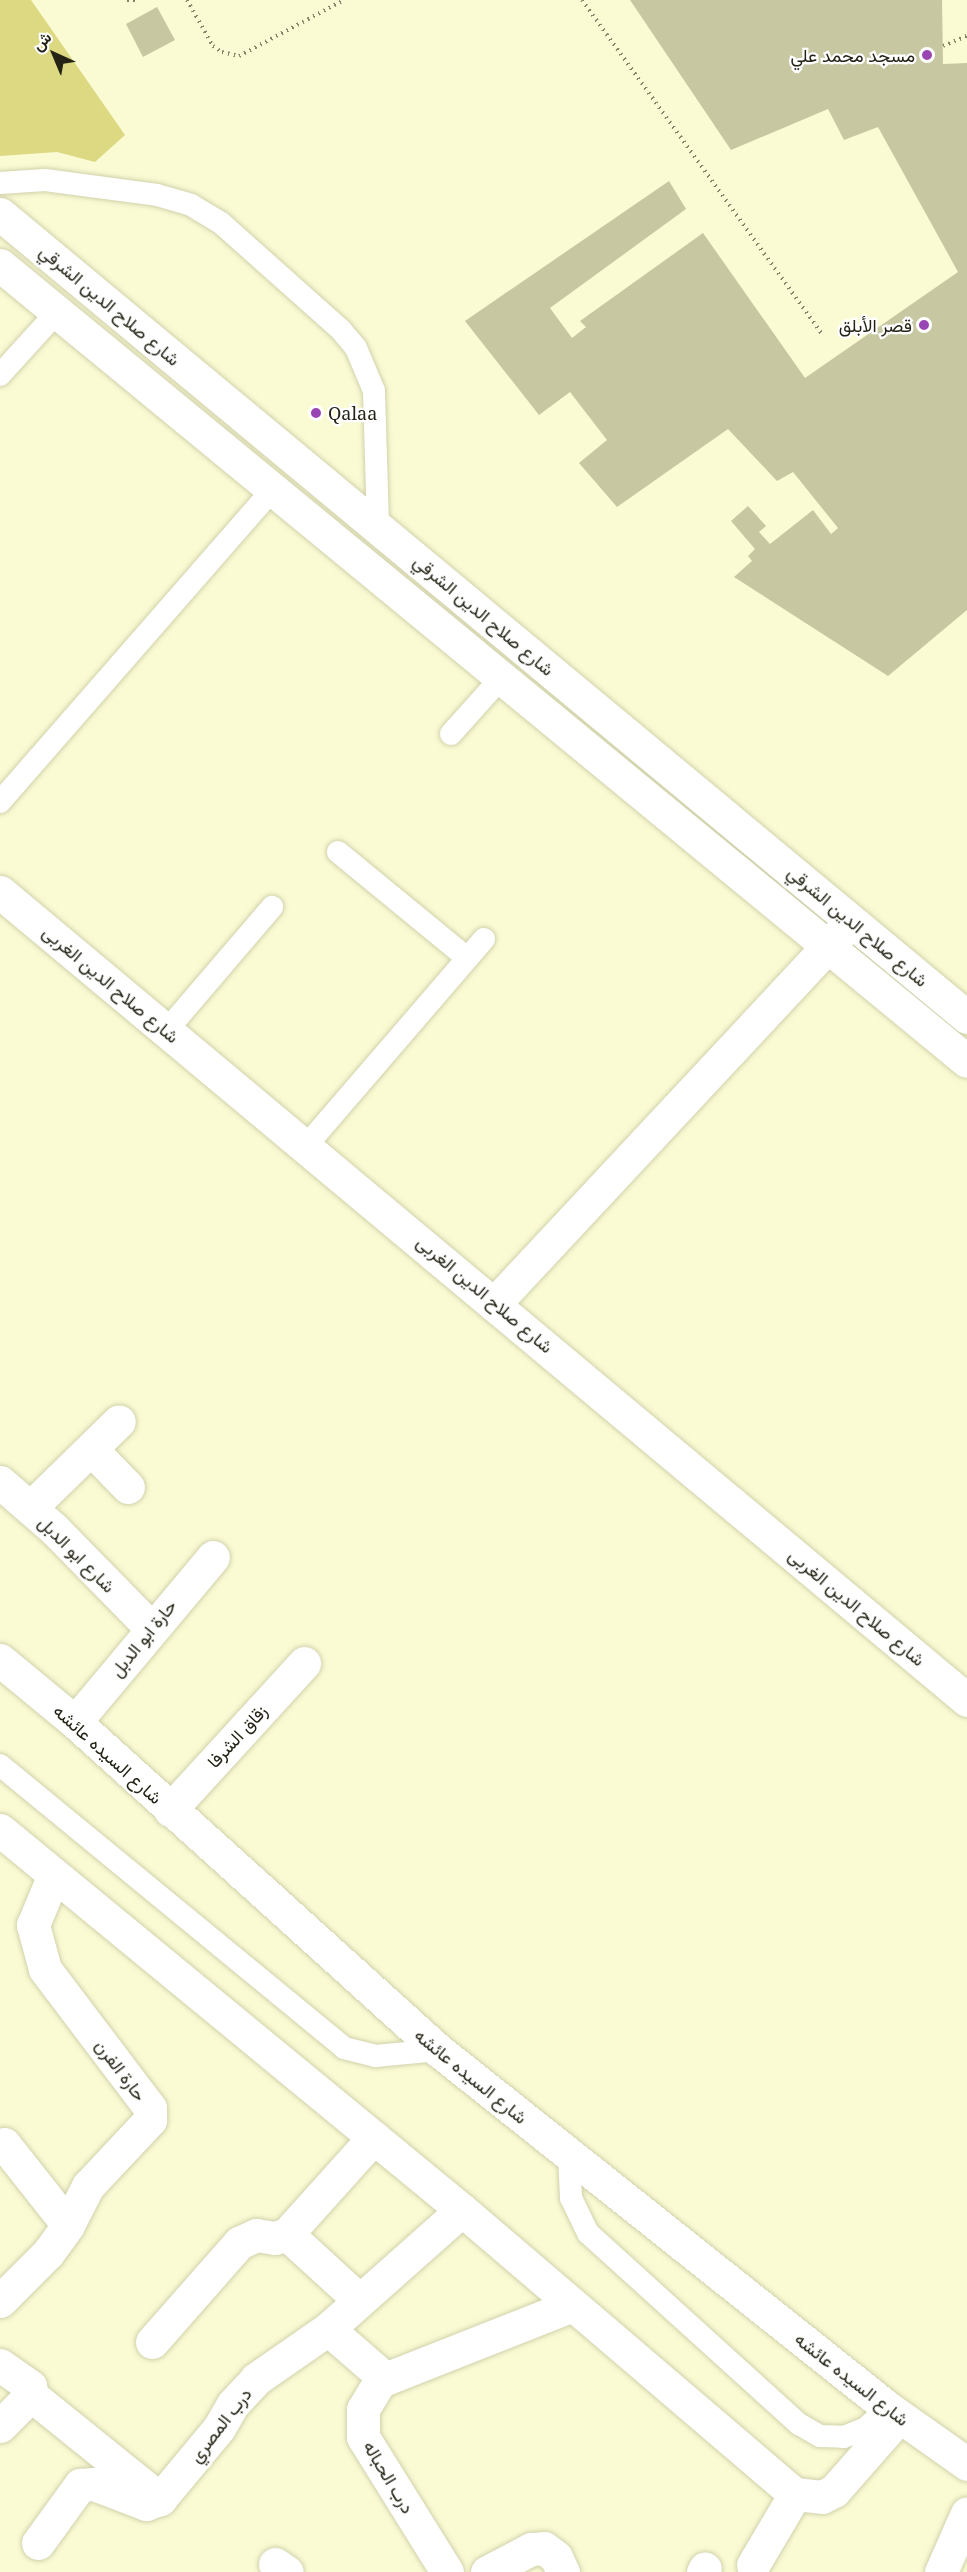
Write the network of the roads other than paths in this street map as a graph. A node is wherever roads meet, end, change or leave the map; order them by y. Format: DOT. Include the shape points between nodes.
graph roads {
  1 [pos="0,183"];
  2 [pos="0,214"];
  3 [pos="0,265"];
  4 [pos="59,310"];
  5 [pos="0,375"];
  6 [pos="274,488"];
  7 [pos="378,527"];
  8 [pos="502,677"];
  9 [pos="451,734"];
  10 [pos="0,802"];
  11 [pos="338,852"];
  12 [pos="0,892"];
  13 [pos="272,907"];
  14 [pos="851,920"];
  15 [pos="484,939"];
  16 [pos="828,947"];
  17 [pos="467,958"];
  18 [pos="967,1017"];
  19 [pos="167,1030"];
  20 [pos="967,1061"];
  21 [pos="306,1146"];
  22 [pos="495,1303"];
  23 [pos="119,1421"];
  24 [pos="90,1449"];
  25 [pos="0,1482"];
  26 [pos="128,1487"];
  27 [pos="30,1508"];
  28 [pos="213,1557"];
  29 [pos="151,1628"];
  30 [pos="0,1660"];
  31 [pos="304,1663"];
  32 [pos="967,1700"];
  33 [pos="75,1722"];
  34 [pos="0,1765"];
  35 [pos="170,1809"];
  36 [pos="0,1830"];
  37 [pos="53,1877"];
  38 [pos="438,2050"];
  39 [pos="374,2137"];
  40 [pos="4,2144"];
  41 [pos="568,2155"];
  42 [pos="462,2210"];
  43 [pos="68,2226"];
  44 [pos="287,2234"];
  45 [pos="359,2300"];
  46 [pos="0,2301"];
  47 [pos="570,2306"];
  48 [pos="328,2329"];
  49 [pos="152,2342"];
  50 [pos="0,2365"];
  51 [pos="380,2381"];
  52 [pos="31,2395"];
  53 [pos="894,2412"];
  54 [pos="0,2426"];
  55 [pos="967,2464"];
  56 [pos="795,2494"];
  57 [pos="160,2499"];
  58 [pos="967,2513"];
  59 [pos="38,2543"];
  60 [pos="753,2565"];
  61 [pos="447,2572"];
  62 [pos="487,2572"];
  63 [pos="563,2572"];
  64 [pos="941,2572"];
  1 -- 7 [label="lane" via="45,180 157,195 191,205 221,223 332,323 356,348 374,391"];
  2 -- 7 [label="main road, شارع صلاح الدين الشرقي"];
  3 -- 4 [label="main road, شارع صلاح الدين الشرقي"];
  4 -- 5 [label="lane"];
  4 -- 6 [label="main road, شارع صلاح الدين الشرقي"];
  6 -- 8 [label="main road, شارع صلاح الدين الشرقي"];
  6 -- 10 [label="lane"];
  7 -- 14 [label="main road, شارع صلاح الدين الشرقي"];
  8 -- 9 [label="lane"];
  8 -- 16 [label="main road, شارع صلاح الدين الشرقي"];
  11 -- 17 [label="lane"];
  12 -- 19 [label="main road, شارع صلاح الدين الغربى"];
  13 -- 19 [label="lane"];
  14 -- 16 [label="main road"];
  14 -- 18 [label="main road, شارع صلاح الدين الشرقي"];
  15 -- 17 [label="lane"];
  16 -- 20 [label="main road, شارع صلاح الدين الشرقي"];
  16 -- 22 [label="main road"];
  17 -- 21 [label="lane"];
  19 -- 21 [label="main road, شارع صلاح الدين الغربى"];
  21 -- 22 [label="main road, شارع صلاح الدين الغربى"];
  22 -- 32 [label="main road, شارع صلاح الدين الغربى"];
  23 -- 24 [label="main road"];
  24 -- 26 [label="main road"];
  24 -- 27 [label="main road"];
  25 -- 27 [label="main road, شارع ابو الدبل"];
  27 -- 29 [label="main road, شارع ابو الدبل"];
  28 -- 29 [label="main road, حارة ابو الدبل"];
  29 -- 33 [label="main road, حارة ابو الدبل"];
  30 -- 33 [label="main road, شارع السيده عائشه"];
  31 -- 35 [label="main road, زقاق الشرفا"];
  33 -- 35 [label="main road, شارع السيده عائشه"];
  34 -- 38 [label="lane" via="344,2048 376,2056"];
  35 -- 38 [label="main road, شارع السيده عائشه"];
  36 -- 37 [label="main road"];
  37 -- 39 [label="main road"];
  37 -- 43 [label="main road, حارة الفرن" via="33,1925 45,1969 150,2108 150,2120 141,2133 111,2158 88,2186"];
  38 -- 41 [label="main road, شارع السيده عائشه"];
  39 -- 42 [label="main road"];
  39 -- 44 [label="main road"];
  40 -- 43 [label="main road"];
  41 -- 53 [label="main road, شارع السيده عائشه"];
  41 -- 53 [label="lane" via="571,2198 588,2233 799,2424 820,2436 844,2437"];
  42 -- 45 [label="main road, درب المصري"];
  42 -- 47 [label="main road"];
  43 -- 46 [label="main road, حارة الفرن" via="48,2253"];
  44 -- 45 [label="main road"];
  44 -- 49 [label="main road" via="274,2238 256,2235 239,2243"];
  45 -- 48 [label="main road, درب المصري"];
  47 -- 51 [label="main road"];
  47 -- 56 [label="main road"];
  48 -- 51 [label="main road" via="371,2364 380,2374"];
  48 -- 57 [label="main road, درب المصري" via="256,2379 233,2404 208,2444"];
  50 -- 52 [label="main road" via="30,2386"];
  51 -- 61 [label="main road, درب الحباله" via="363,2409 363,2437"];
  52 -- 54 [label="main road"];
  52 -- 57 [label="main road"];
  53 -- 55 [label="main road, شارع السيده عائشه"];
  53 -- 56 [label="main road" via="834,2491 822,2497"];
  56 -- 60 [label="main road"];
  57 -- 59 [label="main road" via="146,2504 94,2484 80,2485"];
  58 -- 64 [label="main road"];
  62 -- 63 [label="main road" via="531,2549 544,2548 556,2557"];
}
